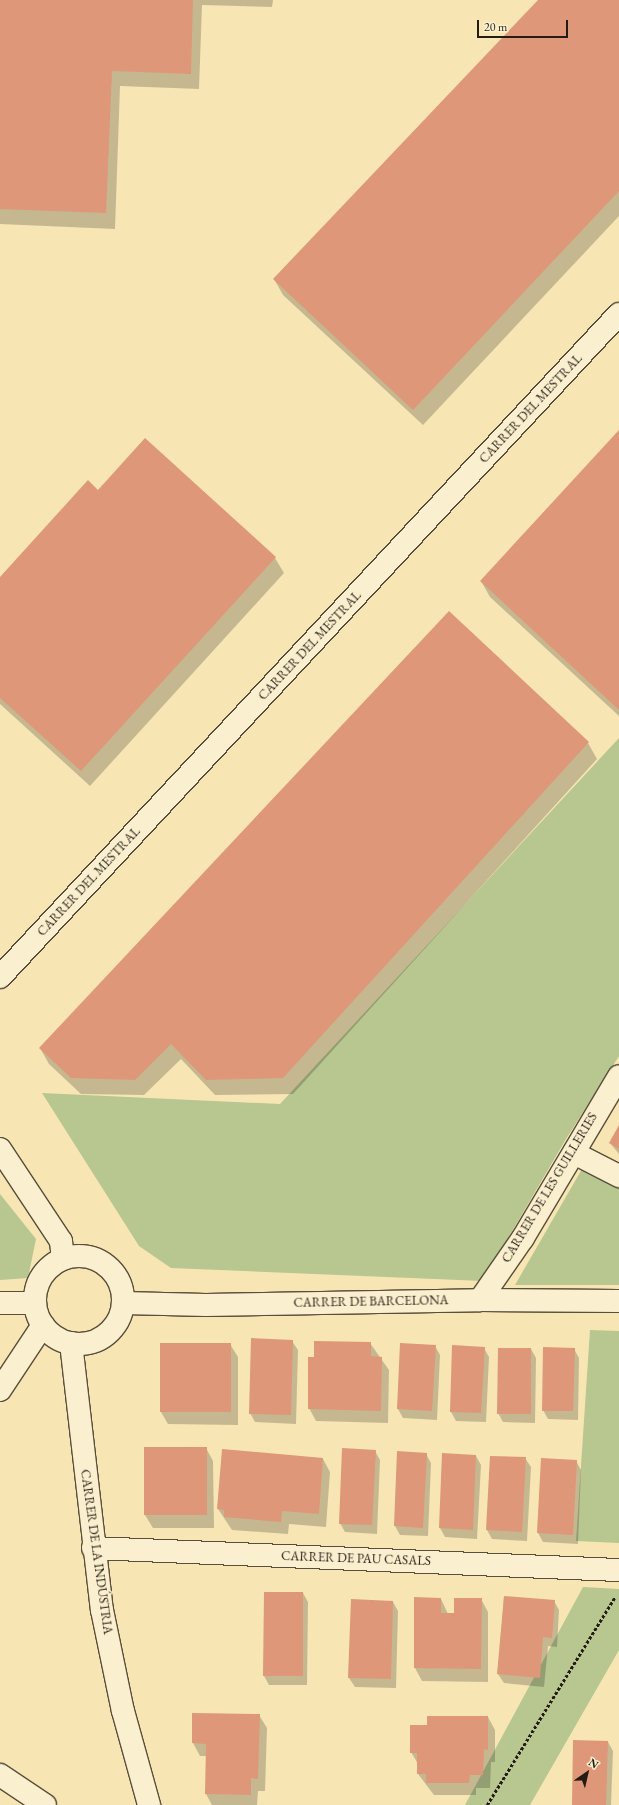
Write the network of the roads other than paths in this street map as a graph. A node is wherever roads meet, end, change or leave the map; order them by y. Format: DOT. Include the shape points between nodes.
graph roads {
  1 [pos="619,314"];
  2 [pos="0,977"];
  3 [pos="619,1076"];
  4 [pos="0,1149"];
  5 [pos="574,1153"];
  6 [pos="619,1176"];
  7 [pos="63,1258"];
  8 [pos="480,1300"];
  9 [pos="619,1301"];
  10 [pos="0,1303"];
  11 [pos="35,1303"];
  12 [pos="122,1303"];
  13 [pos="43,1324"];
  14 [pos="71,1343"];
  15 [pos="0,1390"];
  16 [pos="93,1548"];
  17 [pos="619,1570"];
  18 [pos="0,1775"];
  19 [pos="44,1805"];
  20 [pos="149,1805"];
  1 -- 2 [label="street, CARRER DEL MESTRAL"];
  3 -- 5 [label="street, CARRER DE LES GUILLERIES"];
  4 -- 7 [label="street" via="61,1241"];
  5 -- 6 [label="street"];
  5 -- 8 [label="street, CARRER DE LES GUILLERIES" via="523,1238"];
  7 -- 11 [label="street" via="45,1271 38,1281"];
  7 -- 12 [label="street" via="88,1257 109,1268 120,1284"];
  8 -- 9 [label="street, CARRER DE BARCELONA"];
  8 -- 12 [label="street, CARRER DE BARCELONA" via="206,1305"];
  10 -- 11 [label="street"];
  11 -- 13 [label="street"];
  12 -- 14 [label="street" via="118,1319 109,1332 88,1342"];
  13 -- 14 [label="street" via="50,1333"];
  13 -- 15 [label="street"];
  14 -- 16 [label="street, CARRER DE LA INDÚSTRIA"];
  16 -- 17 [label="street, CARRER DE PAU CASALS"];
  16 -- 20 [label="street, CARRER DE LA INDÚSTRIA" via="102,1610 121,1703"];
  18 -- 19 [label="street"];
}
